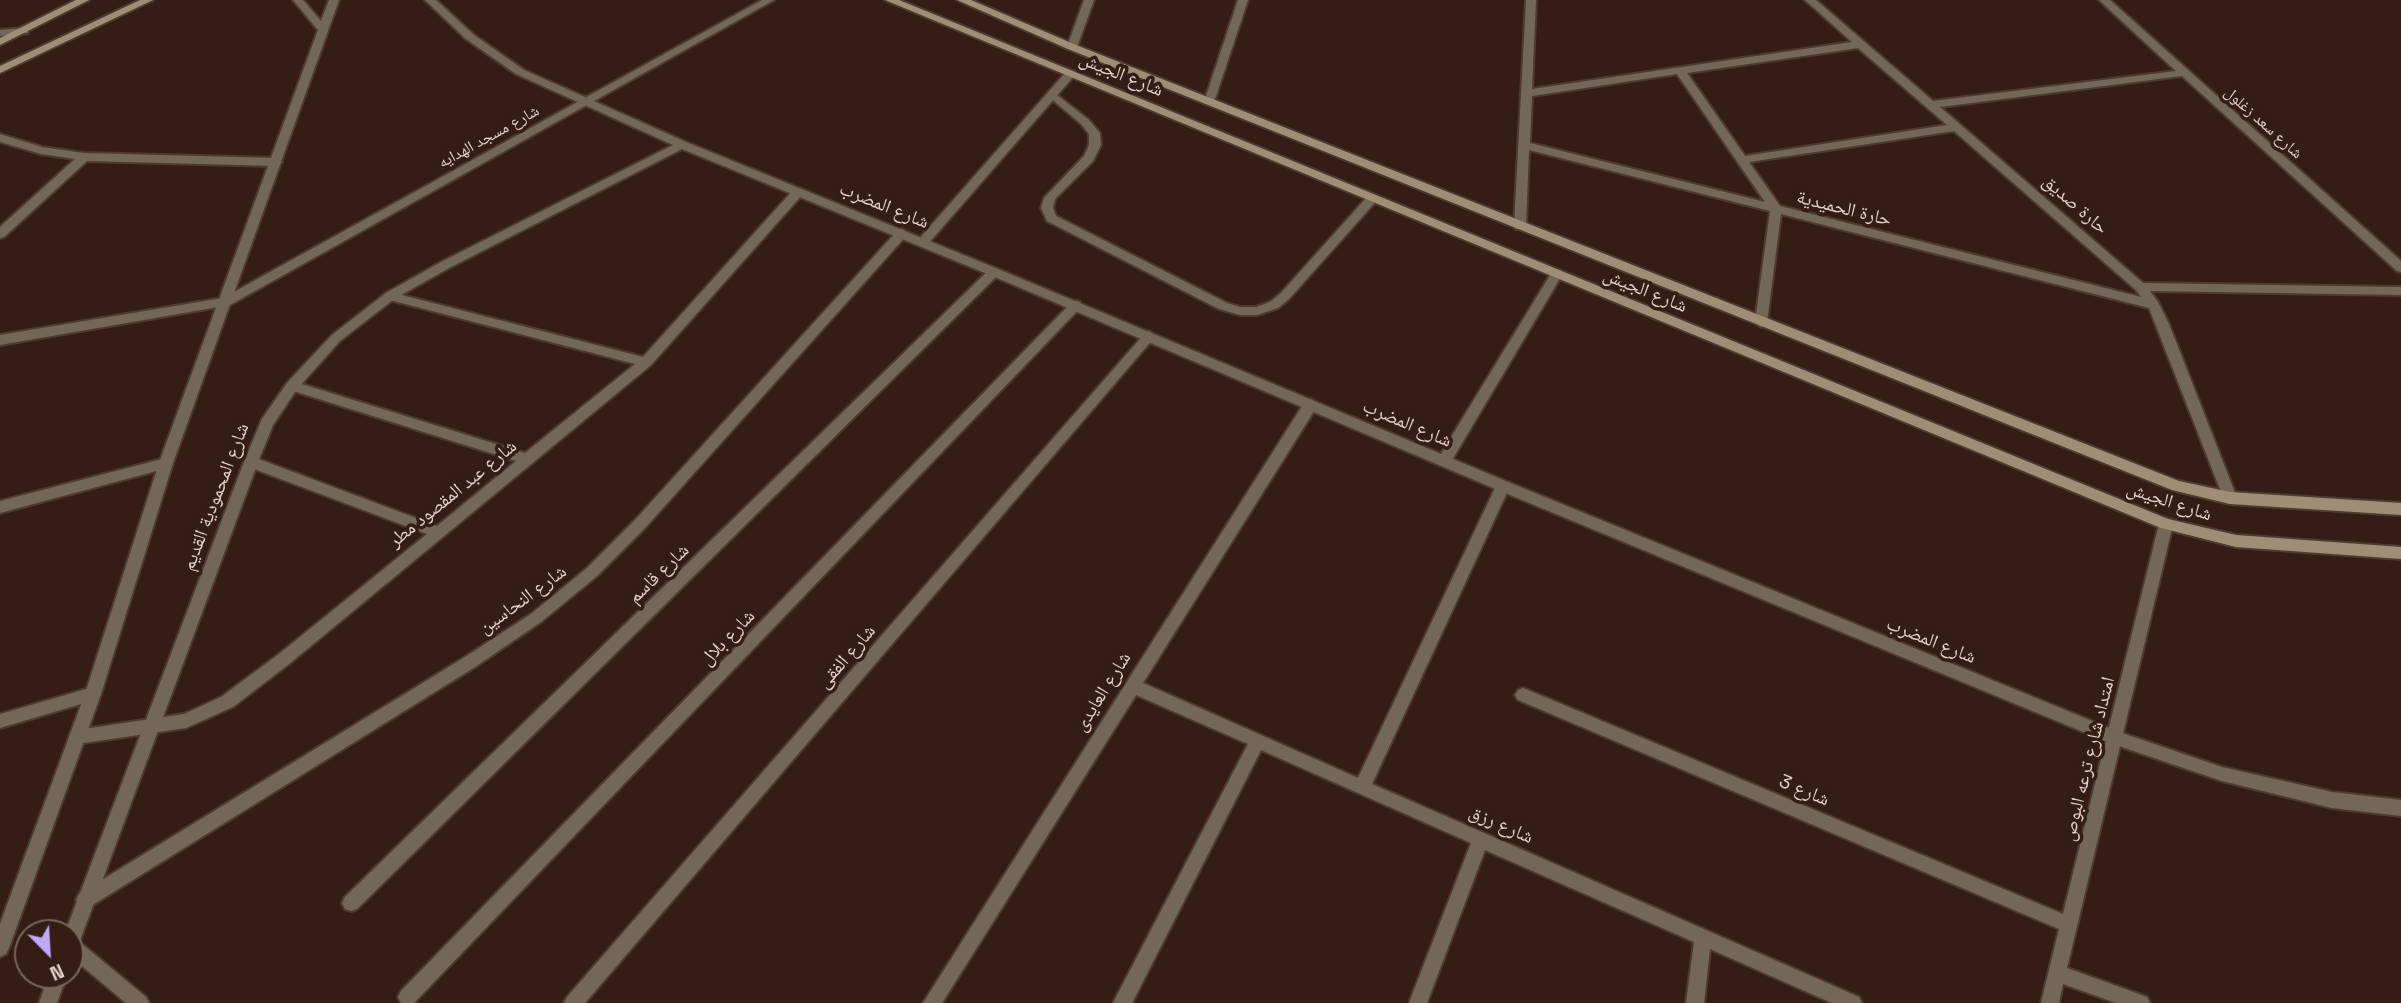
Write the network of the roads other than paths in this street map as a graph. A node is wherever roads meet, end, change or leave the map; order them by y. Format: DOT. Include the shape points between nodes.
graph roads {
  1 [pos="84,0"];
  2 [pos="148,0"];
  3 [pos="298,0"];
  4 [pos="334,0"];
  5 [pos="430,0"];
  6 [pos="769,0"];
  7 [pos="890,0"];
  8 [pos="962,0"];
  9 [pos="1089,0"];
  10 [pos="1243,0"];
  11 [pos="1531,0"];
  12 [pos="1810,0"];
  13 [pos="2104,0"];
  14 [pos="323,30"];
  15 [pos="24,31"];
  16 [pos="0,33"];
  17 [pos="0,42"];
  18 [pos="1862,44"];
  19 [pos="1072,47"];
  20 [pos="0,70"];
  21 [pos="1680,71"];
  22 [pos="2184,73"];
  23 [pos="1070,75"];
  24 [pos="1527,93"];
  25 [pos="1052,94"];
  26 [pos="585,102"];
  27 [pos="1209,102"];
  28 [pos="1932,105"];
  29 [pos="1958,127"];
  30 [pos="0,138"];
  31 [pos="682,145"];
  32 [pos="1525,145"];
  33 [pos="84,157"];
  34 [pos="1742,160"];
  35 [pos="276,162"];
  36 [pos="798,192"];
  37 [pos="1372,199"];
  38 [pos="1776,209"];
  39 [pos="1520,226"];
  40 [pos="902,233"];
  41 [pos="0,234"];
  42 [pos="923,242"];
  43 [pos="2401,268"];
  44 [pos="994,271"];
  45 [pos="1556,275"];
  46 [pos="2140,287"];
  47 [pos="2401,291"];
  48 [pos="390,296"];
  49 [pos="226,302"];
  50 [pos="1076,305"];
  51 [pos="2154,305"];
  52 [pos="1761,322"];
  53 [pos="1149,336"];
  54 [pos="0,340"];
  55 [pos="646,362"];
  56 [pos="292,386"];
  57 [pos="1311,404"];
  58 [pos="526,459"];
  59 [pos="251,461"];
  60 [pos="1444,461"];
  61 [pos="166,463"];
  62 [pos="1503,486"];
  63 [pos="2231,498"];
  64 [pos="0,507"];
  65 [pos="2401,509"];
  66 [pos="2166,524"];
  67 [pos="438,532"];
  68 [pos="2401,553"];
  69 [pos="1132,686"];
  70 [pos="93,694"];
  71 [pos="1523,695"];
  72 [pos="0,721"];
  73 [pos="150,728"];
  74 [pos="77,737"];
  75 [pos="2116,738"];
  76 [pos="1258,741"];
  77 [pos="1362,787"];
  78 [pos="2401,808"];
  79 [pos="1481,839"];
  80 [pos="85,900"];
  81 [pos="351,904"];
  82 [pos="79,919"];
  83 [pos="2069,925"];
  84 [pos="1703,937"];
  85 [pos="2,940"];
  86 [pos="84,956"];
  87 [pos="2057,973"];
  88 [pos="407,997"];
  89 [pos="140,1003"];
  90 [pos="573,1003"];
  91 [pos="932,1003"];
  92 [pos="1122,1003"];
  93 [pos="1418,1003"];
  94 [pos="1695,1003"];
  95 [pos="1853,1003"];
  96 [pos="2050,1003"];
  97 [pos="2141,1003"];
  1 -- 15 [label="main road"];
  2 -- 20 [label="main road"];
  3 -- 14 [label="street"];
  4 -- 14 [label="street"];
  5 -- 26 [label="street, شارع المضرب" via="470,37 520,72"];
  6 -- 26 [label="street, شارع مسجد الهدايه"];
  7 -- 23 [label="main road, شارع الجيش"];
  8 -- 19 [label="main road, شارع الجيش"];
  9 -- 19 [label="street"];
  10 -- 27 [label="street"];
  11 -- 24 [label="street"];
  12 -- 18 [label="street, حارة صديق"];
  13 -- 22 [label="street, شارع سعد زغلول"];
  14 -- 35 [label="street"];
  15 -- 16 [label="street"];
  15 -- 17 [label="main road"];
  18 -- 21 [label="street"];
  18 -- 28 [label="street, حارة صديق"];
  19 -- 27 [label="main road, شارع الجيش"];
  21 -- 24 [label="street"];
  21 -- 34 [label="street"];
  22 -- 28 [label="street"];
  22 -- 43 [label="street, شارع سعد زغلول"];
  23 -- 25 [label="street"];
  23 -- 37 [label="main road, شارع الجيش"];
  24 -- 32 [label="street"];
  25 -- 37 [label="street" via="1085,122 1094,133 1095,145 1089,158 1049,198 1046,208 1051,218 1223,306 1257,311 1274,305"];
  25 -- 42 [label="street"];
  26 -- 31 [label="street, شارع المضرب"];
  26 -- 49 [label="street, شارع مسجد الهدايه"];
  27 -- 39 [label="main road, شارع الجيش"];
  28 -- 29 [label="street, حارة صديق"];
  29 -- 34 [label="street"];
  29 -- 46 [label="street, حارة صديق"];
  30 -- 33 [label="street"];
  31 -- 36 [label="street, شارع المضرب"];
  31 -- 48 [label="street, شارع المحمودية القديم"];
  32 -- 38 [label="street, حارة الحميدية"];
  32 -- 39 [label="street"];
  33 -- 35 [label="street"];
  33 -- 41 [label="street"];
  34 -- 38 [label="street"];
  35 -- 49 [label="street"];
  36 -- 40 [label="street, شارع المضرب"];
  36 -- 55 [label="street, شارع عبد المقصود مطر"];
  37 -- 45 [label="main road, شارع الجيش"];
  38 -- 51 [label="street, حارة الحميدية"];
  38 -- 52 [label="street"];
  39 -- 52 [label="main road, شارع الجيش"];
  40 -- 42 [label="street, شارع المضرب"];
  40 -- 80 [label="street, شارع النحاسين" via="640,524 536,618"];
  42 -- 44 [label="street, شارع المضرب"];
  44 -- 50 [label="street, شارع المضرب"];
  44 -- 81 [label="street, شارع قاسم"];
  45 -- 60 [label="street"];
  45 -- 66 [label="main road, شارع الجيش"];
  46 -- 47 [label="street"];
  46 -- 51 [label="street, حارة صديق"];
  48 -- 55 [label="street"];
  48 -- 56 [label="street, شارع المحمودية القديم" via="336,338"];
  49 -- 54 [label="street, شارع مسجد الهدايه"];
  49 -- 61 [label="street"];
  50 -- 53 [label="street, شارع المضرب"];
  50 -- 88 [label="street, شارع بلال"];
  51 -- 63 [label="street, حارة صديق"];
  52 -- 63 [label="main road, شارع الجيش" via="2150,476"];
  53 -- 57 [label="street, شارع المضرب"];
  53 -- 90 [label="street, شارع الفقى"];
  55 -- 58 [label="street, شارع عبد المقصود مطر"];
  56 -- 58 [label="street"];
  56 -- 59 [label="street, شارع المحمودية القديم" via="267,423"];
  57 -- 60 [label="street, شارع المضرب"];
  57 -- 69 [label="street, شارع العايدى"];
  58 -- 67 [label="street, شارع عبد المقصود مطر"];
  59 -- 67 [label="street"];
  59 -- 73 [label="street, شارع المحمودية القديم"];
  60 -- 62 [label="street, شارع المضرب"];
  61 -- 64 [label="street"];
  61 -- 70 [label="street"];
  62 -- 75 [label="street, شارع المضرب"];
  62 -- 77 [label="street"];
  63 -- 65 [label="main road, شارع الجيش"];
  66 -- 68 [label="main road, شارع الجيش" via="2236,541"];
  66 -- 75 [label="street, امتداد شارع ترعه البوص"];
  67 -- 73 [label="street, شارع عبد المقصود مطر" via="227,702 186,721"];
  69 -- 76 [label="street, شارع رزق"];
  69 -- 91 [label="street, شارع العايدى"];
  70 -- 72 [label="street"];
  70 -- 74 [label="street"];
  71 -- 83 [label="street, شارع 3"];
  73 -- 74 [label="street, شارع عبد المقصود مطر"];
  73 -- 80 [label="street, شارع المحمودية القديم"];
  74 -- 85 [label="street"];
  75 -- 78 [label="street, شارع المضرب" via="2222,774 2332,800"];
  75 -- 83 [label="street, امتداد شارع ترعه البوص"];
  76 -- 77 [label="street, شارع رزق"];
  76 -- 92 [label="street"];
  77 -- 79 [label="street, شارع رزق"];
  79 -- 84 [label="street, شارع رزق"];
  79 -- 93 [label="street"];
  80 -- 82 [label="street, شارع المحمودية القديم"];
  83 -- 87 [label="street, امتداد شارع ترعه البوص"];
  84 -- 94 [label="street"];
  84 -- 95 [label="street, شارع رزق"];
  86 -- 89 [label="street"];
  87 -- 96 [label="street, امتداد شارع ترعه البوص"];
  87 -- 97 [label="street"];
}
